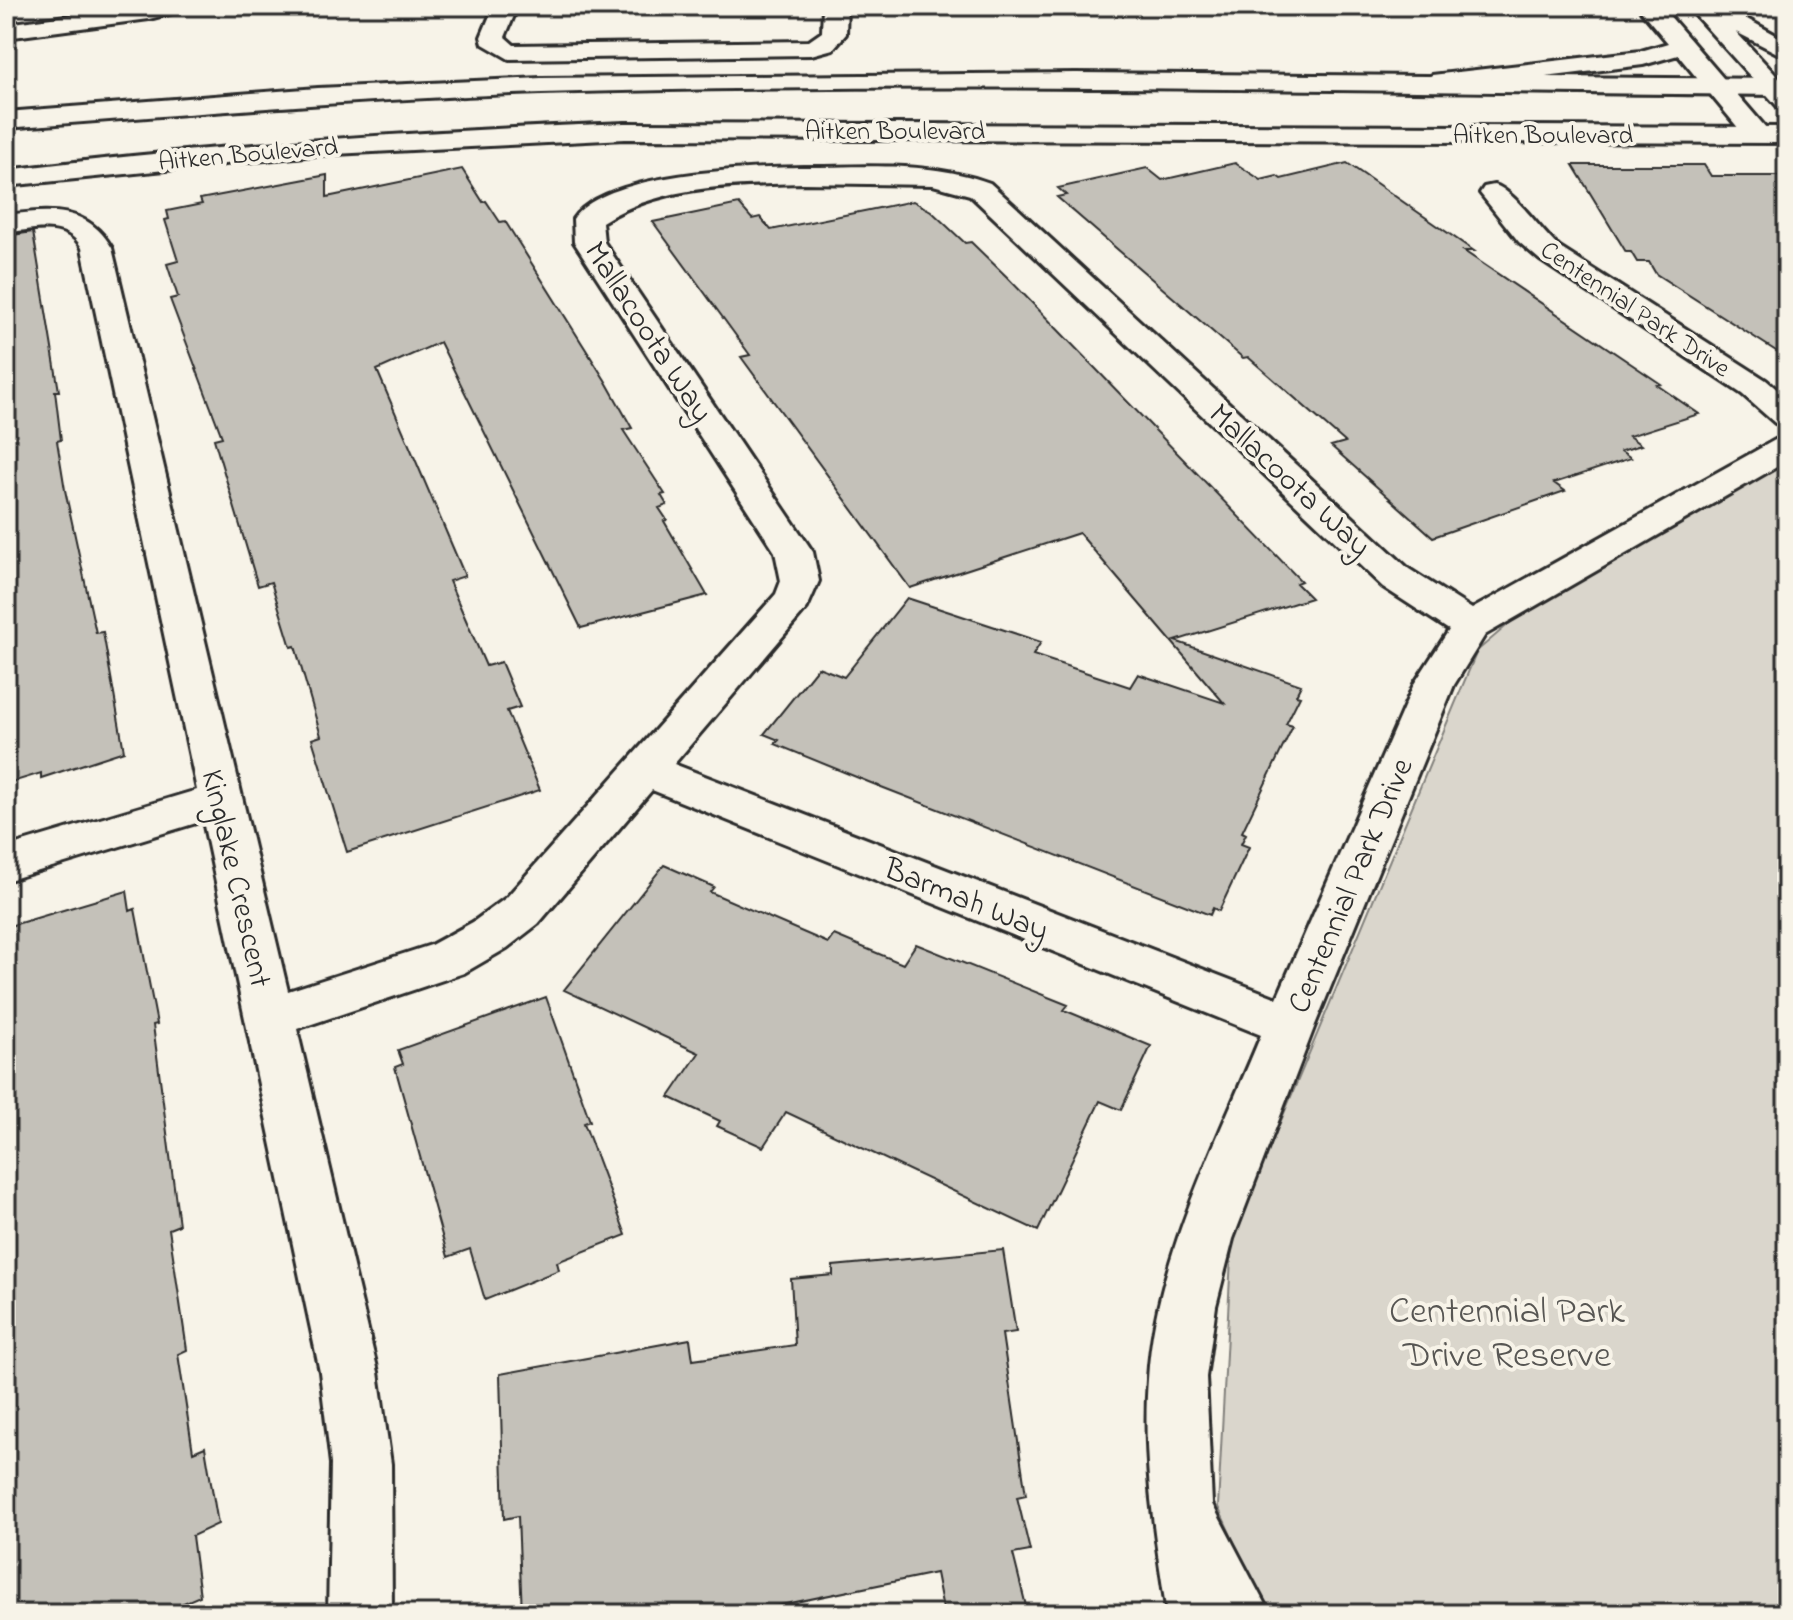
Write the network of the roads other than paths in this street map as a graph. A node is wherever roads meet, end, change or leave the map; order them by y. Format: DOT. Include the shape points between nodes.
graph roads {
  1 [pos="172,6"];
  2 [pos="506,6"];
  3 [pos="835,6"];
  4 [pos="1649,6"];
  5 [pos="1699,6"];
  6 [pos="1709,6"];
  7 [pos="6,31"];
  8 [pos="1684,46"];
  9 [pos="1787,51"];
  10 [pos="1418,84"];
  11 [pos="1718,86"];
  12 [pos="1782,92"];
  13 [pos="6,120"];
  14 [pos="1758,135"];
  15 [pos="1787,135"];
  16 [pos="6,178"];
  17 [pos="1494,193"];
  18 [pos="6,224"];
  19 [pos="1787,415"];
  20 [pos="1787,447"];
  21 [pos="1471,626"];
  22 [pos="645,770"];
  23 [pos="219,800"];
  24 [pos="6,864"];
  25 [pos="270,1017"];
  26 [pos="1290,1025"];
  27 [pos="1181,1504"];
  28 [pos="360,1614"];
  29 [pos="1199,1614"];
  30 [pos="1238,1614"];
  1 -- 7 [label="street"];
  2 -- 3 [label="street" via="495,44 509,52 529,53 811,48 831,39"];
  4 -- 8 [label="street"];
  5 -- 12 [label="street"];
  6 -- 9 [label="street"];
  8 -- 10 [label="street" via="1643,58"];
  8 -- 11 [label="street"];
  10 -- 11 [label="street, Aitken Boulevard"];
  10 -- 13 [label="street, Aitken Boulevard" via="632,84 359,93"];
  11 -- 12 [label="street, Aitken Boulevard"];
  11 -- 14 [label="street"];
  14 -- 15 [label="street, Aitken Boulevard"];
  14 -- 16 [label="street, Aitken Boulevard" via="625,131 266,150"];
  17 -- 19 [label="street, Centennial Park Drive" via="1550,254 1754,387"];
  18 -- 23 [label="street, Kinglake Crescent" via="77,224 91,233 96,245"];
  20 -- 21 [label="street, Centennial Park Drive"];
  21 -- 22 [label="street, Mallacoota Way" via="1396,578 980,189 933,177 717,179 618,200 587,219 585,229 794,552 800,581 793,599"];
  21 -- 26 [label="street, Centennial Park Drive" via="1434,684"];
  22 -- 25 [label="street, Mallacoota Way" via="549,884 490,935 447,959"];
  22 -- 26 [label="street, Barmah Way"];
  23 -- 24 [label="street"];
  23 -- 25 [label="street, Kinglake Crescent"];
  25 -- 28 [label="street, Kinglake Crescent" via="349,1372 361,1464"];
  26 -- 27 [label="street, Centennial Park Drive" via="1205,1239 1188,1306 1177,1377"];
  27 -- 29 [label="street, Centennial Park Drive"];
  27 -- 30 [label="street, Centennial Park Drive"];
}
